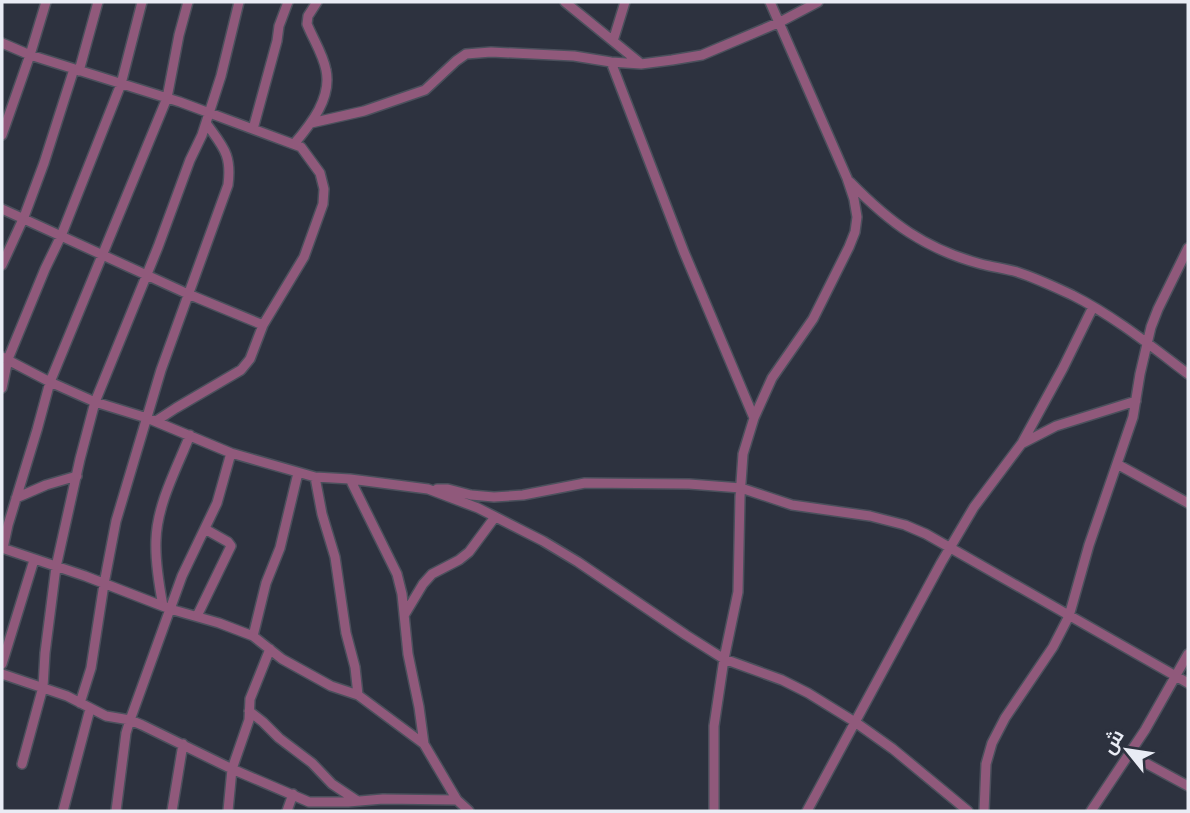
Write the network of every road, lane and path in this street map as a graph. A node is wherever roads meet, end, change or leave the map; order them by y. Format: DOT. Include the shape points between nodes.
graph roads {
  1 [pos="46,2"];
  2 [pos="98,2"];
  3 [pos="142,2"];
  4 [pos="188,2"];
  5 [pos="239,2"];
  6 [pos="288,2"];
  7 [pos="317,2"];
  8 [pos="565,2"];
  9 [pos="625,2"];
  10 [pos="770,2"];
  11 [pos="818,2"];
  12 [pos="780,22"];
  13 [pos="613,41"];
  14 [pos="2,43"];
  15 [pos="30,55"];
  16 [pos="611,62"];
  17 [pos="641,64"];
  18 [pos="77,70"];
  19 [pos="121,84"];
  20 [pos="167,98"];
  21 [pos="210,112"];
  22 [pos="311,122"];
  23 [pos="206,123"];
  24 [pos="253,129"];
  25 [pos="2,135"];
  26 [pos="294,144"];
  27 [pos="847,178"];
  28 [pos="2,209"];
  29 [pos="24,217"];
  30 [pos="61,236"];
  31 [pos="1188,248"];
  32 [pos="102,255"];
  33 [pos="2,265"];
  34 [pos="146,275"];
  35 [pos="188,294"];
  36 [pos="1093,307"];
  37 [pos="263,325"];
  38 [pos="1147,344"];
  39 [pos="5,358"];
  40 [pos="1188,374"];
  41 [pos="50,382"];
  42 [pos="2,388"];
  43 [pos="1136,401"];
  44 [pos="95,402"];
  45 [pos="754,418"];
  46 [pos="152,420"];
  47 [pos="190,435"];
  48 [pos="1021,443"];
  49 [pos="231,453"];
  50 [pos="1117,464"];
  51 [pos="298,473"];
  52 [pos="77,476"];
  53 [pos="315,477"];
  54 [pos="350,479"];
  55 [pos="741,488"];
  56 [pos="428,489"];
  57 [pos="16,498"];
  58 [pos="1188,503"];
  59 [pos="495,517"];
  60 [pos="205,529"];
  61 [pos="2,548"];
  62 [pos="950,548"];
  63 [pos="34,559"];
  64 [pos="57,567"];
  65 [pos="104,583"];
  66 [pos="167,607"];
  67 [pos="404,615"];
  68 [pos="197,616"];
  69 [pos="1069,616"];
  70 [pos="253,636"];
  71 [pos="270,649"];
  72 [pos="1188,654"];
  73 [pos="724,659"];
  74 [pos="2,664"];
  75 [pos="2,674"];
  76 [pos="1175,676"];
  77 [pos="1188,683"];
  78 [pos="43,687"];
  79 [pos="358,695"];
  80 [pos="80,703"];
  81 [pos="90,709"];
  82 [pos="249,711"];
  83 [pos="130,720"];
  84 [pos="855,722"];
  85 [pos="183,744"];
  86 [pos="424,744"];
  87 [pos="1129,754"];
  88 [pos="22,764"];
  89 [pos="232,769"];
  90 [pos="1188,786"];
  91 [pos="293,794"];
  92 [pos="457,800"];
  93 [pos="351,804"];
  94 [pos="63,811"];
  95 [pos="116,811"];
  96 [pos="172,811"];
  97 [pos="228,811"];
  98 [pos="287,811"];
  99 [pos="469,811"];
  100 [pos="714,811"];
  101 [pos="807,811"];
  102 [pos="968,811"];
  103 [pos="984,811"];
  104 [pos="1091,811"];
  1 -- 15 [label="street"];
  2 -- 18 [label="street"];
  3 -- 19 [label="street"];
  4 -- 20 [label="street"];
  5 -- 21 [label="street"];
  6 -- 24 [label="street"];
  7 -- 22 [label="street" via="307,24 327,71 327,83"];
  8 -- 13 [label="street"];
  9 -- 13 [label="street"];
  10 -- 12 [label="street"];
  11 -- 12 [label="street"];
  12 -- 17 [label="street" via="702,55"];
  12 -- 27 [label="street"];
  13 -- 17 [label="street"];
  14 -- 15 [label="street"];
  15 -- 18 [label="street"];
  15 -- 25 [label="street"];
  16 -- 17 [label="street"];
  16 -- 22 [label="street" via="523,53 466,54 425,90"];
  16 -- 45 [label="street"];
  18 -- 19 [label="street"];
  18 -- 29 [label="street"];
  19 -- 20 [label="street"];
  19 -- 30 [label="street"];
  20 -- 21 [label="street"];
  20 -- 32 [label="street"];
  21 -- 23 [label="street"];
  21 -- 24 [label="street"];
  22 -- 26 [label="street"];
  23 -- 34 [label="street"];
  23 -- 35 [label="street" via="225,149 230,169"];
  24 -- 26 [label="street"];
  26 -- 37 [label="street" via="320,173 323,204 304,257"];
  27 -- 36 [label="street" via="881,213 916,238 980,264 1018,272"];
  27 -- 45 [label="street" via="857,217 855,232 813,319 772,378"];
  28 -- 29 [label="street"];
  29 -- 30 [label="street"];
  29 -- 33 [label="street"];
  30 -- 32 [label="street"];
  30 -- 39 [label="street"];
  31 -- 38 [label="street" via="1158,309"];
  32 -- 34 [label="street"];
  32 -- 41 [label="street"];
  34 -- 35 [label="street"];
  34 -- 44 [label="street"];
  35 -- 37 [label="street"];
  35 -- 46 [label="street" via="161,370"];
  36 -- 38 [label="street"];
  36 -- 48 [label="street"];
  37 -- 46 [label="street" via="241,370"];
  38 -- 40 [label="street"];
  38 -- 43 [label="street"];
  39 -- 41 [label="street"];
  39 -- 42 [label="street"];
  41 -- 44 [label="street"];
  41 -- 57 [label="street"];
  43 -- 48 [label="street" via="1056,426"];
  43 -- 50 [label="street"];
  44 -- 46 [label="street"];
  44 -- 52 [label="street"];
  45 -- 55 [label="street" via="743,454"];
  46 -- 47 [label="street"];
  46 -- 65 [label="street" via="116,521"];
  47 -- 49 [label="street"];
  47 -- 66 [label="street" via="156,531 158,579"];
  48 -- 62 [label="street"];
  49 -- 51 [label="street"];
  49 -- 60 [label="street"];
  50 -- 58 [label="street"];
  50 -- 69 [label="street"];
  51 -- 53 [label="street"];
  51 -- 70 [label="street"];
  52 -- 57 [label="street"];
  52 -- 64 [label="street"];
  53 -- 54 [label="street"];
  53 -- 79 [label="street" via="335,557"];
  54 -- 56 [label="street"];
  54 -- 67 [label="street" via="397,573"];
  55 -- 56 [label="street" via="585,483 494,497"];
  55 -- 62 [label="street" via="792,505 905,525"];
  55 -- 73 [label="street" via="738,592"];
  56 -- 59 [label="street"];
  57 -- 61 [label="street"];
  59 -- 67 [label="street" via="468,552 432,574"];
  59 -- 73 [label="street" via="578,562"];
  60 -- 66 [label="street"];
  60 -- 68 [label="street" via="231,546"];
  61 -- 63 [label="street"];
  62 -- 69 [label="street"];
  62 -- 84 [label="street"];
  63 -- 64 [label="street"];
  63 -- 74 [label="street"];
  64 -- 65 [label="street"];
  64 -- 78 [label="street"];
  65 -- 66 [label="street"];
  65 -- 80 [label="street" via="92,668"];
  66 -- 68 [label="street"];
  66 -- 83 [label="street"];
  67 -- 86 [label="street"];
  68 -- 70 [label="street"];
  69 -- 76 [label="street"];
  69 -- 103 [label="street" via="992,743 986,764"];
  70 -- 71 [label="street"];
  71 -- 79 [label="street" via="331,686"];
  71 -- 82 [label="street"];
  72 -- 76 [label="street"];
  73 -- 84 [label="street" via="782,680"];
  73 -- 100 [label="street" via="714,726"];
  75 -- 78 [label="street"];
  76 -- 77 [label="street"];
  76 -- 87 [label="street"];
  78 -- 80 [label="street"];
  78 -- 88 [label="street"];
  79 -- 86 [label="street"];
  80 -- 81 [label="street"];
  81 -- 83 [label="street"];
  81 -- 94 [label="street"];
  82 -- 89 [label="street"];
  82 -- 93 [label="street" via="312,763"];
  83 -- 85 [label="street"];
  83 -- 95 [label="street"];
  84 -- 101 [label="street"];
  84 -- 102 [label="street"];
  85 -- 89 [label="street"];
  85 -- 96 [label="street"];
  86 -- 92 [label="street"];
  87 -- 90 [label="street"];
  87 -- 104 [label="street"];
  89 -- 91 [label="street"];
  89 -- 97 [label="street"];
  91 -- 93 [label="street" via="309,802"];
  91 -- 98 [label="street"];
  92 -- 93 [label="street" via="383,799"];
  92 -- 99 [label="street"];
}
